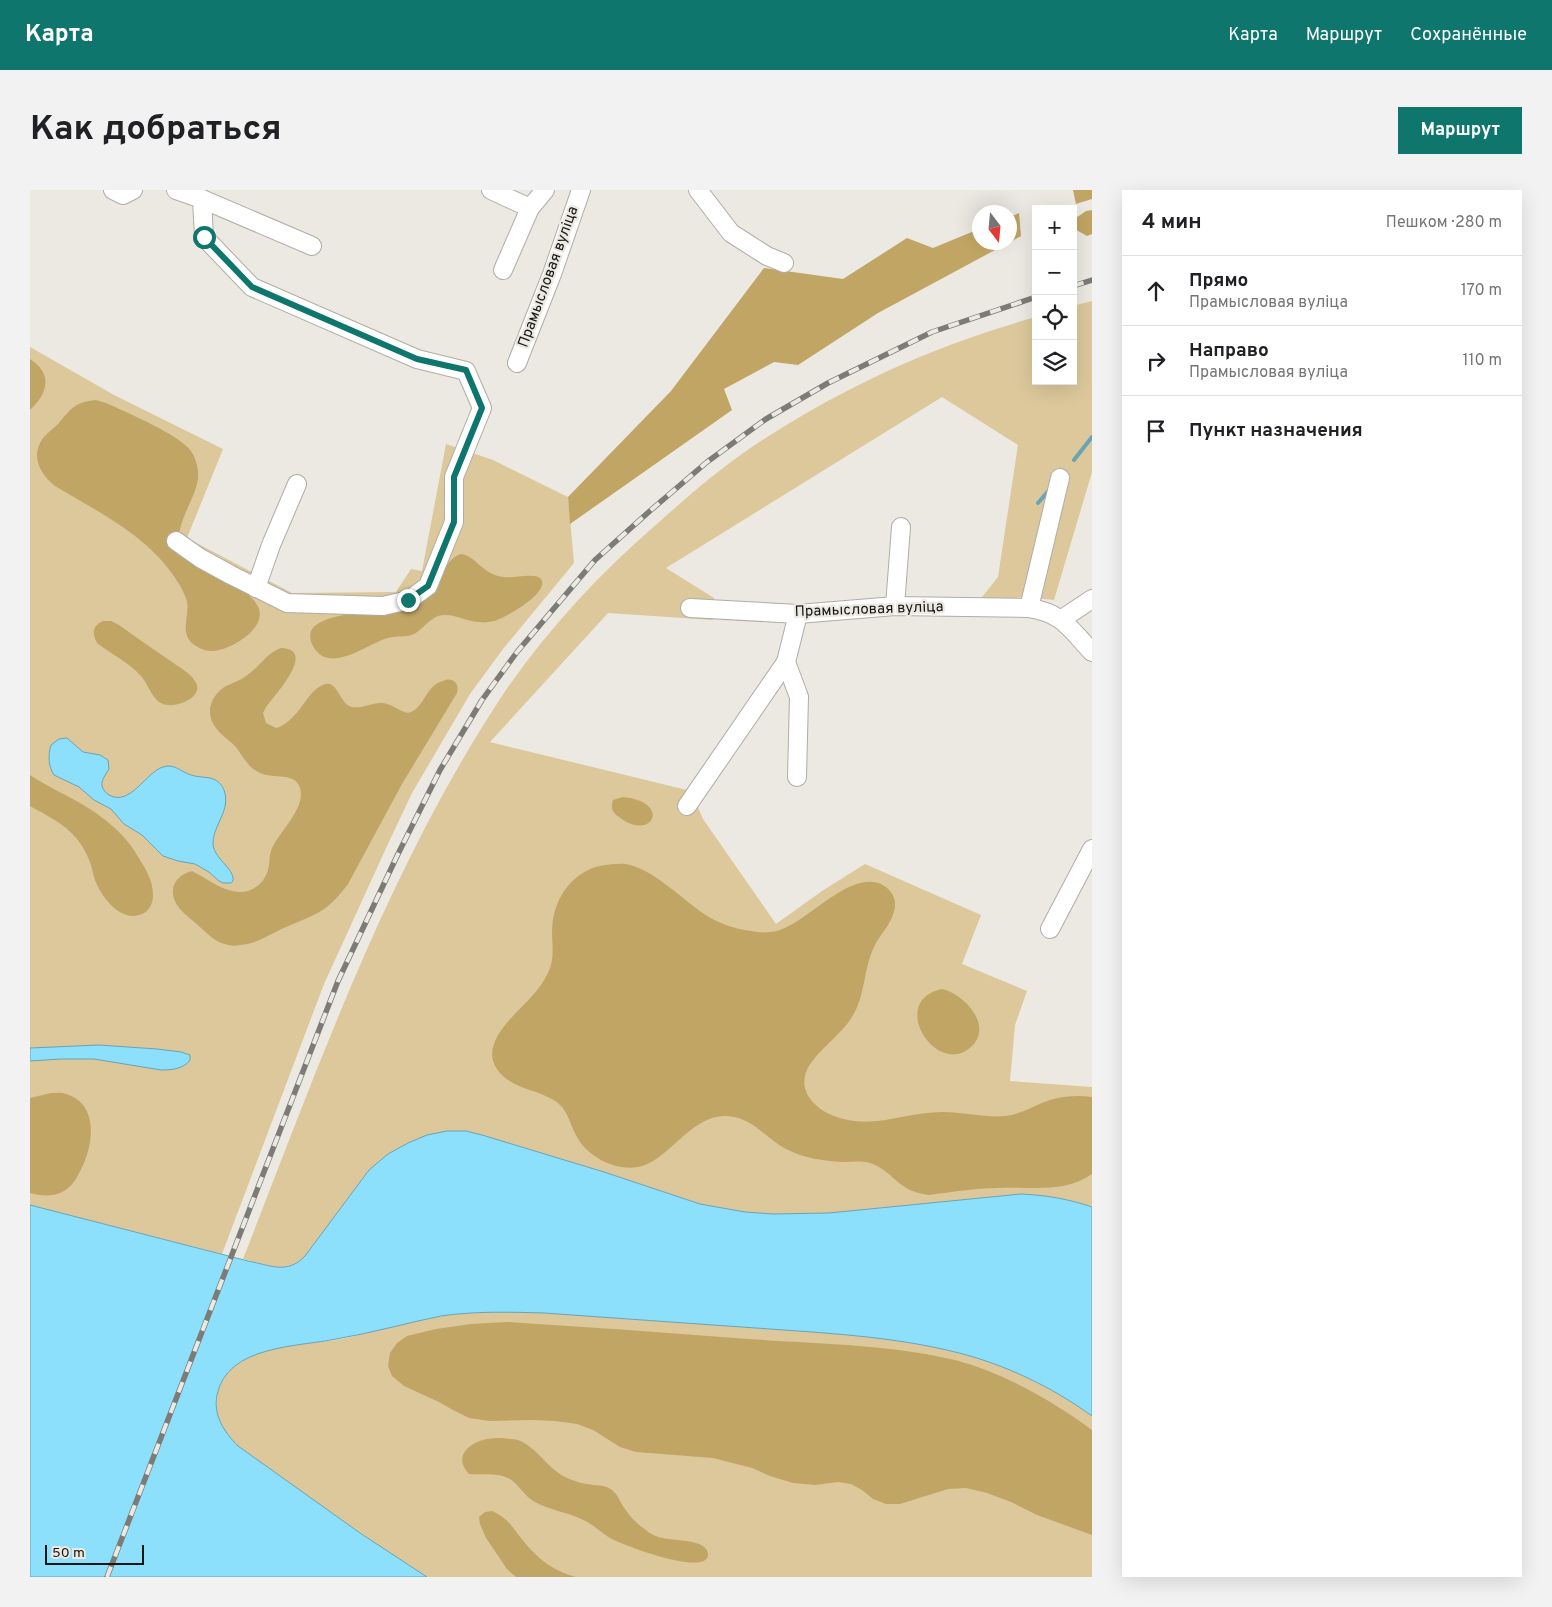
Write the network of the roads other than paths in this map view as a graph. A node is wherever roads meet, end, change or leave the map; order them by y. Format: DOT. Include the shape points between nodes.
graph roads {
  1 [pos="113,190"];
  2 [pos="133,190"];
  3 [pos="176,190"];
  4 [pos="491,190"];
  5 [pos="545,190"];
  6 [pos="581,190"];
  7 [pos="698,190"];
  8 [pos="202,199"];
  9 [pos="530,208"];
  10 [pos="312,246"];
  11 [pos="784,262"];
  12 [pos="503,270"];
  13 [pos="517,364"];
  14 [pos="1060,478"];
  15 [pos="297,484"];
  16 [pos="901,527"];
  17 [pos="176,541"];
  18 [pos="256,588"];
  19 [pos="1092,599"];
  20 [pos="895,606"];
  21 [pos="690,608"];
  22 [pos="1029,608"];
  23 [pos="798,614"];
  24 [pos="1062,619"];
  25 [pos="1092,652"];
  26 [pos="786,662"];
  27 [pos="796,777"];
  28 [pos="687,806"];
  29 [pos="1092,849"];
  30 [pos="1050,929"];
  1 -- 2 [label="street" via="123,195"];
  3 -- 8 [label="street"];
  4 -- 9 [label="street"];
  5 -- 9 [label="street"];
  6 -- 13 [label="street, Прамысловая вуліца"];
  7 -- 11 [label="street" via="731,233 767,256"];
  8 -- 10 [label="street"];
  8 -- 18 [label="street" via="204,237 252,287 417,359 466,370 482,408 454,477 454,522 428,586 408,600 383,606 287,604"];
  9 -- 12 [label="street"];
  14 -- 22 [label="street"];
  15 -- 18 [label="street"];
  16 -- 20 [label="street"];
  17 -- 18 [label="street" via="200,558"];
  19 -- 24 [label="street"];
  20 -- 22 [label="street, Прамысловая вуліца"];
  20 -- 23 [label="street, Прамысловая вуліца"];
  21 -- 23 [label="street, Прамысловая вуліца"];
  22 -- 24 [label="street, Прамысловая вуліца" via="1043,610"];
  23 -- 26 [label="street"];
  24 -- 25 [label="street, Прамысловая вуліца"];
  26 -- 27 [label="street" via="798,697"];
  26 -- 28 [label="street"];
  29 -- 30 [label="street"];
}
